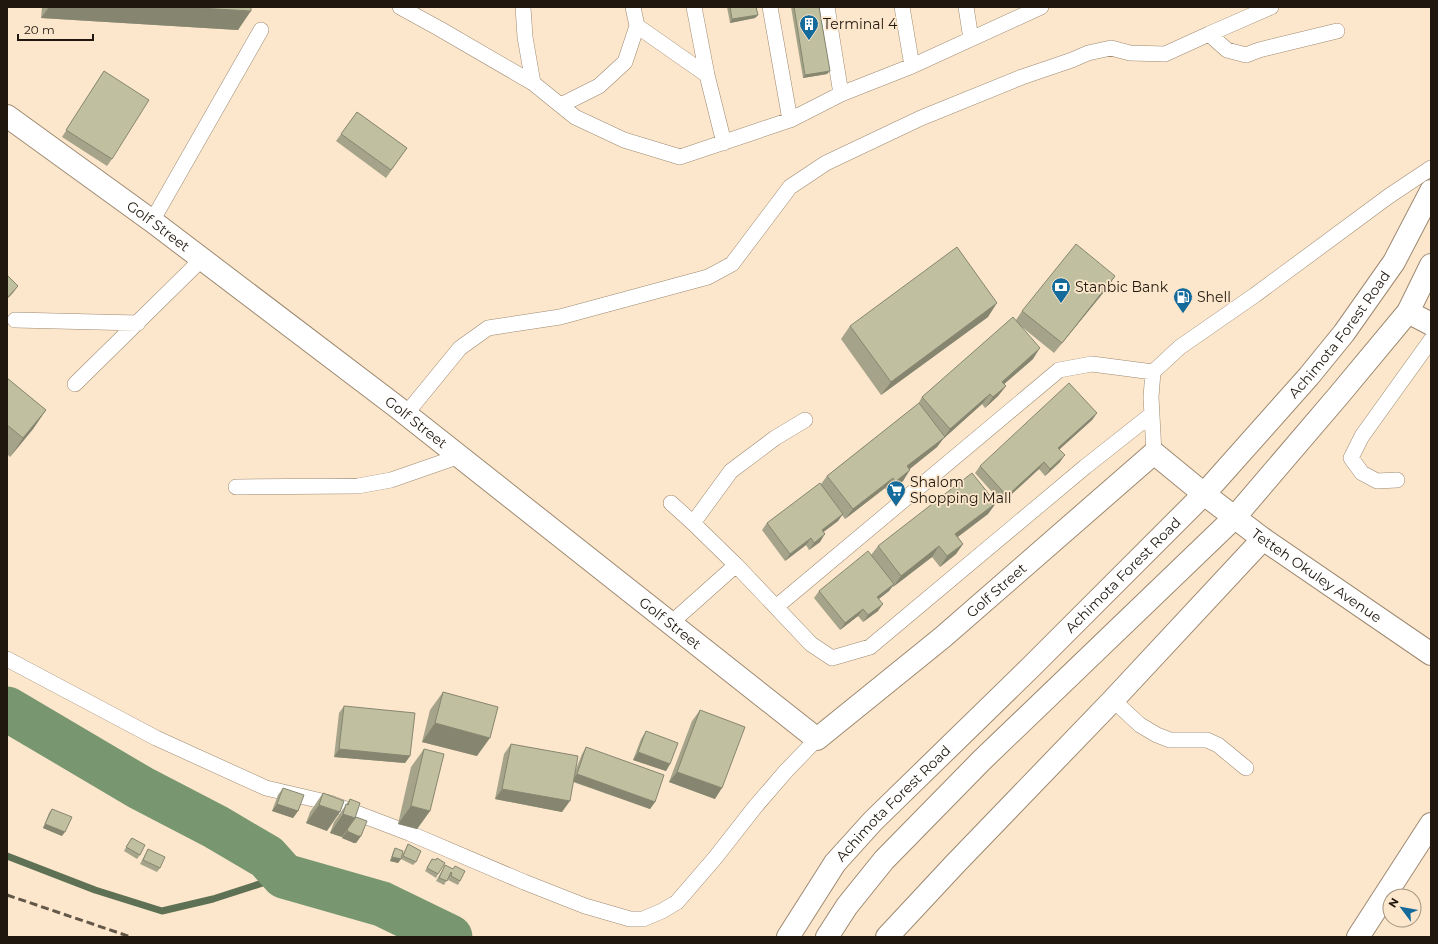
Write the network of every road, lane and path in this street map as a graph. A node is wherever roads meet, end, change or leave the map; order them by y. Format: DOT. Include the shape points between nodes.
graph roads {
  1 [pos="400,7"];
  2 [pos="523,7"];
  3 [pos="633,7"];
  4 [pos="694,7"];
  5 [pos="770,7"];
  6 [pos="827,7"];
  7 [pos="902,7"];
  8 [pos="966,7"];
  9 [pos="1041,7"];
  10 [pos="1271,7"];
  11 [pos="1026,10"];
  12 [pos="637,26"];
  13 [pos="261,30"];
  14 [pos="1337,31"];
  15 [pos="1209,34"];
  16 [pos="971,39"];
  17 [pos="912,66"];
  18 [pos="707,75"];
  19 [pos="533,83"];
  20 [pos="841,94"];
  21 [pos="561,105"];
  22 [pos="7,116"];
  23 [pos="790,120"];
  24 [pos="724,143"];
  25 [pos="1431,168"];
  26 [pos="1431,191"];
  27 [pos="152,221"];
  28 [pos="202,259"];
  29 [pos="1431,265"];
  30 [pos="1408,312"];
  31 [pos="15,320"];
  32 [pos="138,323"];
  33 [pos="1431,324"];
  34 [pos="1431,340"];
  35 [pos="1153,372"];
  36 [pos="75,384"];
  37 [pos="406,414"];
  38 [pos="1152,414"];
  39 [pos="805,420"];
  40 [pos="1154,453"];
  41 [pos="460,456"];
  42 [pos="1397,480"];
  43 [pos="236,487"];
  44 [pos="1204,494"];
  45 [pos="671,503"];
  46 [pos="1234,518"];
  47 [pos="693,523"];
  48 [pos="1263,539"];
  49 [pos="736,566"];
  50 [pos="776,607"];
  51 [pos="671,623"];
  52 [pos="1431,654"];
  53 [pos="7,659"];
  54 [pos="1113,700"];
  55 [pos="817,740"];
  56 [pos="1246,768"];
  57 [pos="1431,824"];
  58 [pos="788,937"];
  59 [pos="828,937"];
  60 [pos="887,937"];
  61 [pos="1358,937"];
  1 -- 19 [label="lane"];
  2 -- 19 [label="lane"];
  3 -- 12 [label="lane"];
  4 -- 18 [label="lane"];
  5 -- 23 [label="lane"];
  6 -- 20 [label="lane"];
  7 -- 17 [label="lane"];
  8 -- 16 [label="lane"];
  9 -- 11 [label="lane"];
  10 -- 15 [label="lane"];
  11 -- 16 [label="lane"];
  12 -- 18 [label="lane"];
  12 -- 21 [label="lane" via="625,62 599,86"];
  13 -- 27 [label="lane"];
  14 -- 15 [label="lane" via="1246,55 1228,50"];
  15 -- 37 [label="lane" via="1165,54 1130,53 1111,48 1088,54 1022,77 921,118 826,163 790,187 732,264 708,277 560,316 488,328 460,348"];
  16 -- 17 [label="lane"];
  17 -- 20 [label="lane"];
  18 -- 24 [label="lane"];
  19 -- 21 [label="lane"];
  20 -- 23 [label="lane"];
  21 -- 24 [label="lane" via="575,117 624,140 680,157"];
  22 -- 27 [label="street, Golf Street"];
  23 -- 24 [label="lane"];
  25 -- 35 [label="lane" via="1180,347"];
  26 -- 44 [label="street, Achimota Forest Road" via="1394,262 1344,333"];
  27 -- 28 [label="street, Golf Street"];
  28 -- 32 [label="lane"];
  28 -- 37 [label="street, Golf Street"];
  29 -- 30 [label="street"];
  30 -- 33 [label="street"];
  30 -- 46 [label="street"];
  31 -- 32 [label="lane"];
  32 -- 36 [label="lane"];
  34 -- 42 [label="lane" via="1362,436 1351,458 1362,473 1376,481"];
  35 -- 38 [label="lane"];
  35 -- 50 [label="lane" via="1092,364 1059,370"];
  37 -- 41 [label="street, Golf Street"];
  38 -- 40 [label="lane"];
  38 -- 50 [label="lane" via="870,647 832,658 811,644"];
  39 -- 47 [label="lane" via="775,438 731,471"];
  40 -- 44 [label="street, Tetteh Okuley Avenue"];
  40 -- 55 [label="street, Golf Street" via="943,637"];
  41 -- 43 [label="lane" via="391,480 358,486"];
  41 -- 51 [label="street, Golf Street"];
  44 -- 46 [label="street, Tetteh Okuley Avenue"];
  44 -- 58 [label="street, Achimota Forest Road" via="873,821 835,863"];
  45 -- 47 [label="lane"];
  46 -- 48 [label="street, Tetteh Okuley Avenue"];
  46 -- 59 [label="street" via="981,761 884,860 847,906"];
  47 -- 49 [label="lane"];
  48 -- 52 [label="street, Tetteh Okuley Avenue"];
  48 -- 54 [label="street"];
  49 -- 50 [label="lane"];
  49 -- 51 [label="lane"];
  51 -- 55 [label="street, Golf Street"];
  53 -- 55 [label="lane, Golf Street" via="156,738 266,788 337,806 585,906 630,919 643,920 677,902 786,771"];
  54 -- 56 [label="lane" via="1140,725 1157,736 1170,740 1207,740 1218,745"];
  54 -- 60 [label="street"];
  57 -- 61 [label="street"];
}
